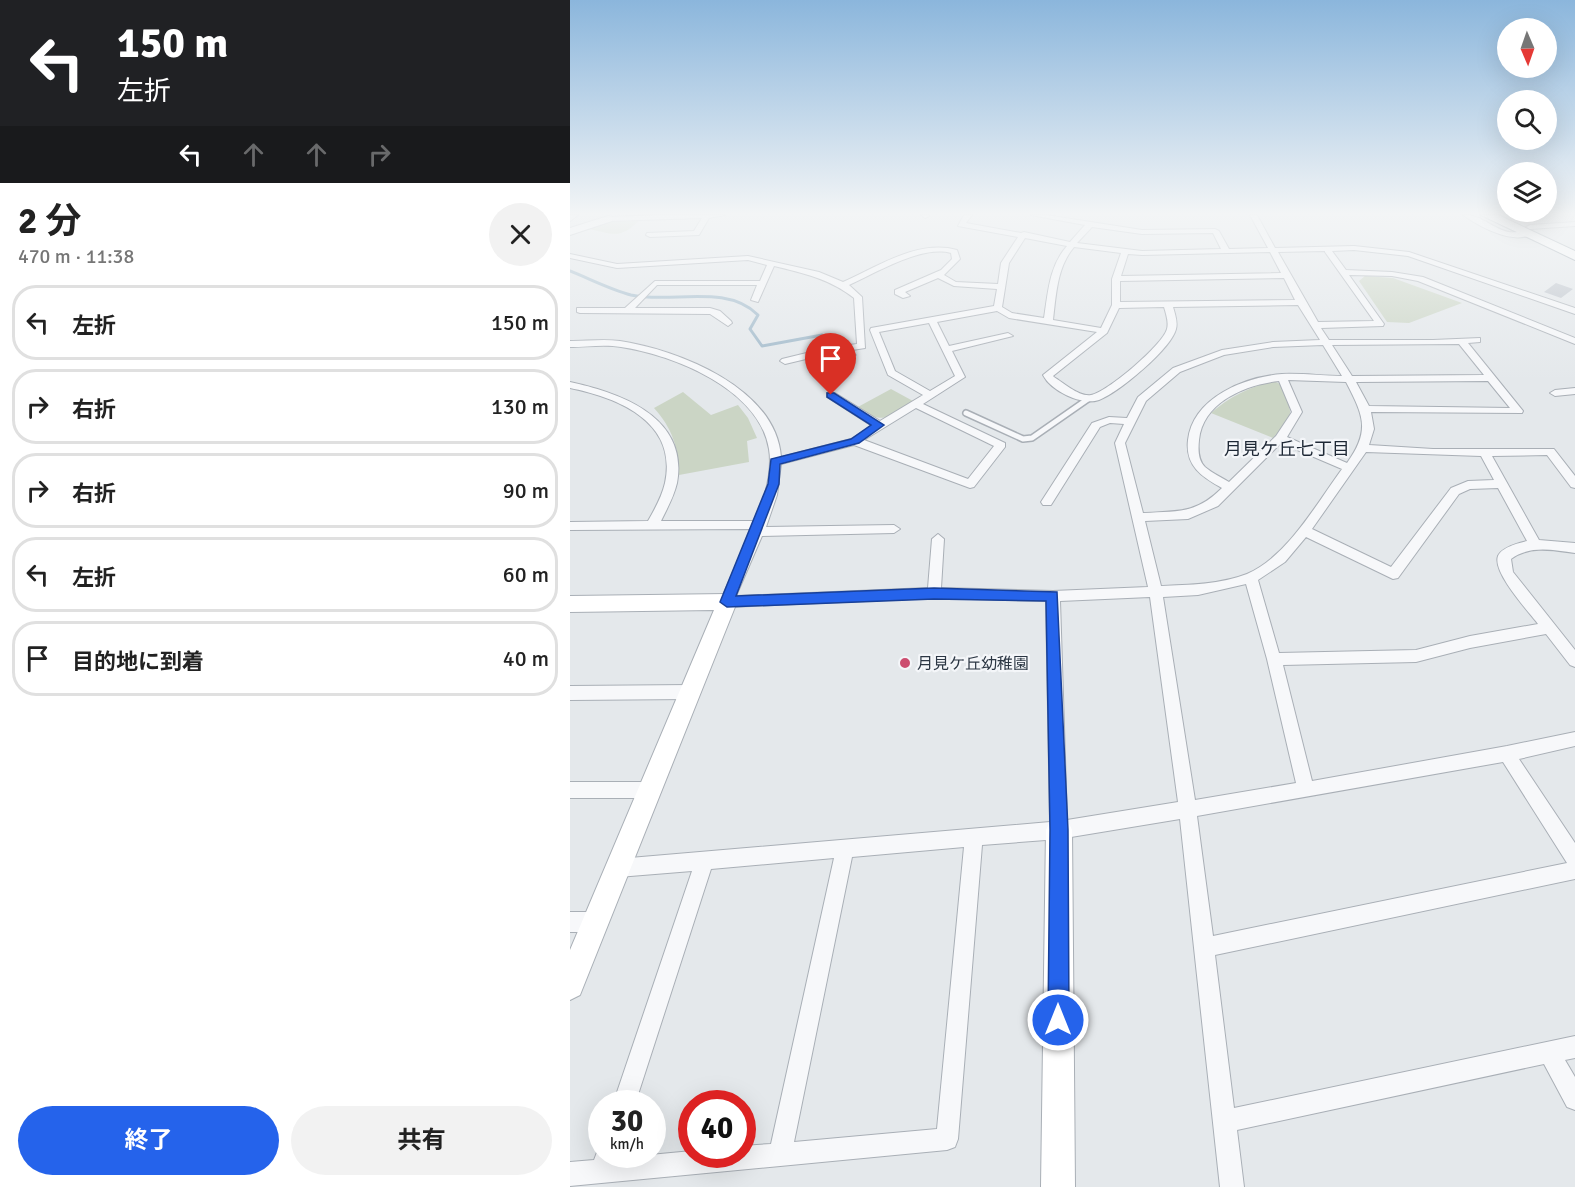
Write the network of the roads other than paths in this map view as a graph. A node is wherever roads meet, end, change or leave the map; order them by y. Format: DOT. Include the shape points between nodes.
graph roads {
  1 [pos="664,270"];
  2 [pos="702,270"];
  3 [pos="768,270"];
  4 [pos="800,270"];
  5 [pos="877,270"];
  6 [pos="943,270"];
  7 [pos="1003,270"];
  8 [pos="1057,270"];
  9 [pos="1119,270"];
  10 [pos="1285,270"];
  11 [pos="1457,270"];
  12 [pos="1344,272"];
  13 [pos="692,273"];
  14 [pos="938,274"];
  15 [pos="1288,275"];
  16 [pos="1116,279"];
  17 [pos="762,284"];
  18 [pos="843,285"];
  19 [pos="999,287"];
  20 [pos="906,296"];
  21 [pos="755,300"];
  22 [pos="1301,302"];
  23 [pos="1116,305"];
  24 [pos="1168,305"];
  25 [pos="998,308"];
  26 [pos="580,310"];
  27 [pos="627,311"];
  28 [pos="1575,311"];
  29 [pos="932,321"];
  30 [pos="1048,322"];
  31 [pos="728,323"];
  32 [pos="1317,325"];
  33 [pos="1104,331"];
  34 [pos="1008,336"];
  35 [pos="1477,340"];
  36 [pos="1575,341"];
  37 [pos="1462,342"];
  38 [pos="570,344"];
  39 [pos="1326,344"];
  40 [pos="947,349"];
  41 [pos="785,361"];
  42 [pos="1282,377"];
  43 [pos="1493,378"];
  44 [pos="1349,379"];
  45 [pos="570,385"];
  46 [pos="1575,391"];
  47 [pos="1555,393"];
  48 [pos="831,395"];
  49 [pos="931,396"];
  50 [pos="1088,399"];
  51 [pos="916,404"];
  52 [pos="1365,409"];
  53 [pos="966,413"];
  54 [pos="1126,421"];
  55 [pos="878,425"];
  56 [pos="1280,438"];
  57 [pos="855,441"];
  58 [pos="1363,448"];
  59 [pos="1485,453"];
  60 [pos="775,462"];
  61 [pos="1347,467"];
  62 [pos="1502,484"];
  63 [pos="1575,484"];
  64 [pos="1230,487"];
  65 [pos="1047,502"];
  66 [pos="1139,517"];
  67 [pos="570,526"];
  68 [pos="652,526"];
  69 [pos="758,529"];
  70 [pos="894,529"];
  71 [pos="1304,531"];
  72 [pos="938,539"];
  73 [pos="1535,544"];
  74 [pos="1575,548"];
  75 [pos="1251,578"];
  76 [pos="1156,593"];
  77 [pos="934,594"];
  78 [pos="1053,596"];
  79 [pos="727,602"];
  80 [pos="570,604"];
  81 [pos="1548,628"];
  82 [pos="1274,659"];
  83 [pos="1575,660"];
  84 [pos="690,692"];
  85 [pos="570,693"];
  86 [pos="1575,739"];
  87 [pos="1508,754"];
  88 [pos="570,790"];
  89 [pos="650,790"];
  90 [pos="1306,790"];
  91 [pos="1188,809"];
  92 [pos="1059,830"];
  93 [pos="974,837"];
  94 [pos="845,848"];
  95 [pos="1575,858"];
  96 [pos="705,860"];
  97 [pos="618,868"];
  98 [pos="1575,870"];
  99 [pos="570,922"];
  100 [pos="596,922"];
  101 [pos="1204,948"];
  102 [pos="570,986"];
  103 [pos="1575,1047"];
  104 [pos="1549,1052"];
  105 [pos="629,1090"];
  106 [pos="1575,1099"];
  107 [pos="1225,1121"];
  108 [pos="780,1155"];
  109 [pos="666,1160"];
  110 [pos="589,1168"];
  111 [pos="570,1174"];
  112 [pos="1058,1187"];
  113 [pos="1232,1187"];
  1 -- 13 [label="street"];
  2 -- 13 [label="street"];
  3 -- 17 [label="street"];
  4 -- 18 [label="street"];
  5 -- 18 [label="street"];
  6 -- 14 [label="street"];
  7 -- 19 [label="street"];
  8 -- 30 [label="street"];
  9 -- 16 [label="street"];
  10 -- 15 [label="street"];
  11 -- 28 [label="street"];
  12 -- 32 [label="street" via="1380,324"];
  12 -- 36 [label="street" via="1420,279"];
  13 -- 17 [label="street"];
  13 -- 27 [label="street" via="655,283"];
  14 -- 19 [label="street" via="961,286"];
  14 -- 20 [label="street" via="898,292"];
  15 -- 16 [label="street"];
  15 -- 22 [label="street"];
  16 -- 23 [label="street"];
  17 -- 21 [label="street"];
  18 -- 41 [label="street" via="860,303 862,346"];
  19 -- 25 [label="street"];
  22 -- 24 [label="street"];
  22 -- 32 [label="street"];
  23 -- 24 [label="street"];
  23 -- 33 [label="street"];
  24 -- 50 [label="street" via="1172,328 1165,341 1127,378"];
  25 -- 29 [label="street"];
  25 -- 30 [label="street" via="1009,315"];
  26 -- 27 [label="street"];
  27 -- 31 [label="street" via="710,311 717,312"];
  29 -- 40 [label="street"];
  29 -- 49 [label="street" via="874,330 891,373"];
  30 -- 33 [label="street"];
  32 -- 39 [label="street"];
  33 -- 50 [label="street" via="1048,375 1053,382"];
  34 -- 40 [label="street"];
  35 -- 37 [label="street"];
  37 -- 39 [label="street"];
  37 -- 43 [label="street"];
  38 -- 60 [label="street" via="618,344 677,358 708,372 746,400 764,423 775,447"];
  39 -- 44 [label="street"];
  39 -- 54 [label="street" via="1245,347 1215,353 1157,384"];
  40 -- 49 [label="street" via="960,377"];
  42 -- 44 [label="street"];
  42 -- 56 [label="street" via="1297,412"];
  42 -- 64 [label="street" via="1240,388 1209,406 1195,428 1191,451 1198,470"];
  43 -- 44 [label="street"];
  43 -- 52 [label="street" via="1518,411"];
  44 -- 52 [label="street"];
  45 -- 68 [label="street" via="637,407 657,424 671,450 672,481"];
  46 -- 47 [label="street"];
  48 -- 55 [label="street"];
  49 -- 51 [label="street"];
  50 -- 53 [label="lane" via="1032,438 1023,439"];
  51 -- 55 [label="street"];
  51 -- 57 [label="street" via="1001,445 970,484"];
  52 -- 58 [label="street" via="1369,429"];
  54 -- 65 [label="street" via="1109,420 1096,425"];
  54 -- 66 [label="street" via="1120,443"];
  55 -- 57 [label="street"];
  56 -- 61 [label="street"];
  56 -- 64 [label="street"];
  57 -- 60 [label="street"];
  58 -- 59 [label="street"];
  58 -- 61 [label="street"];
  59 -- 62 [label="street"];
  59 -- 63 [label="street" via="1550,451"];
  60 -- 69 [label="street" via="773,484"];
  61 -- 71 [label="street"];
  62 -- 71 [label="street" via="1468,485 1455,491 1393,574"];
  62 -- 73 [label="street"];
  64 -- 66 [label="street" via="1214,503 1188,515"];
  66 -- 76 [label="street"];
  67 -- 68 [label="street"];
  68 -- 69 [label="street"];
  69 -- 70 [label="street"];
  69 -- 79 [label="street"];
  71 -- 75 [label="street" via="1280,559"];
  72 -- 77 [label="street"];
  73 -- 74 [label="street"];
  73 -- 81 [label="street" via="1515,548 1504,557 1507,573"];
  75 -- 76 [label="street" via="1198,590"];
  75 -- 82 [label="street"];
  76 -- 78 [label="street"];
  76 -- 91 [label="street"];
  77 -- 78 [label="street"];
  77 -- 79 [label="street"];
  78 -- 92 [label="street"];
  79 -- 80 [label="street"];
  79 -- 84 [label="street"];
  81 -- 82 [label="street" via="1416,656"];
  81 -- 83 [label="street"];
  82 -- 90 [label="street"];
  84 -- 85 [label="street"];
  84 -- 89 [label="street"];
  86 -- 87 [label="street"];
  87 -- 90 [label="street"];
  87 -- 95 [label="street"];
  88 -- 89 [label="street"];
  89 -- 97 [label="street"];
  90 -- 91 [label="street"];
  91 -- 92 [label="street"];
  91 -- 101 [label="street"];
  92 -- 93 [label="street"];
  92 -- 112 [label="street"];
  93 -- 94 [label="street"];
  93 -- 108 [label="street" via="947,1139"];
  94 -- 96 [label="street"];
  94 -- 108 [label="street"];
  96 -- 97 [label="street"];
  96 -- 105 [label="street"];
  97 -- 100 [label="street"];
  98 -- 101 [label="street"];
  99 -- 100 [label="street"];
  100 -- 102 [label="street"];
  101 -- 107 [label="street"];
  103 -- 104 [label="street"];
  104 -- 106 [label="street"];
  104 -- 107 [label="street"];
  107 -- 113 [label="street"];
  108 -- 109 [label="street"];
  110 -- 111 [label="street"];
}
